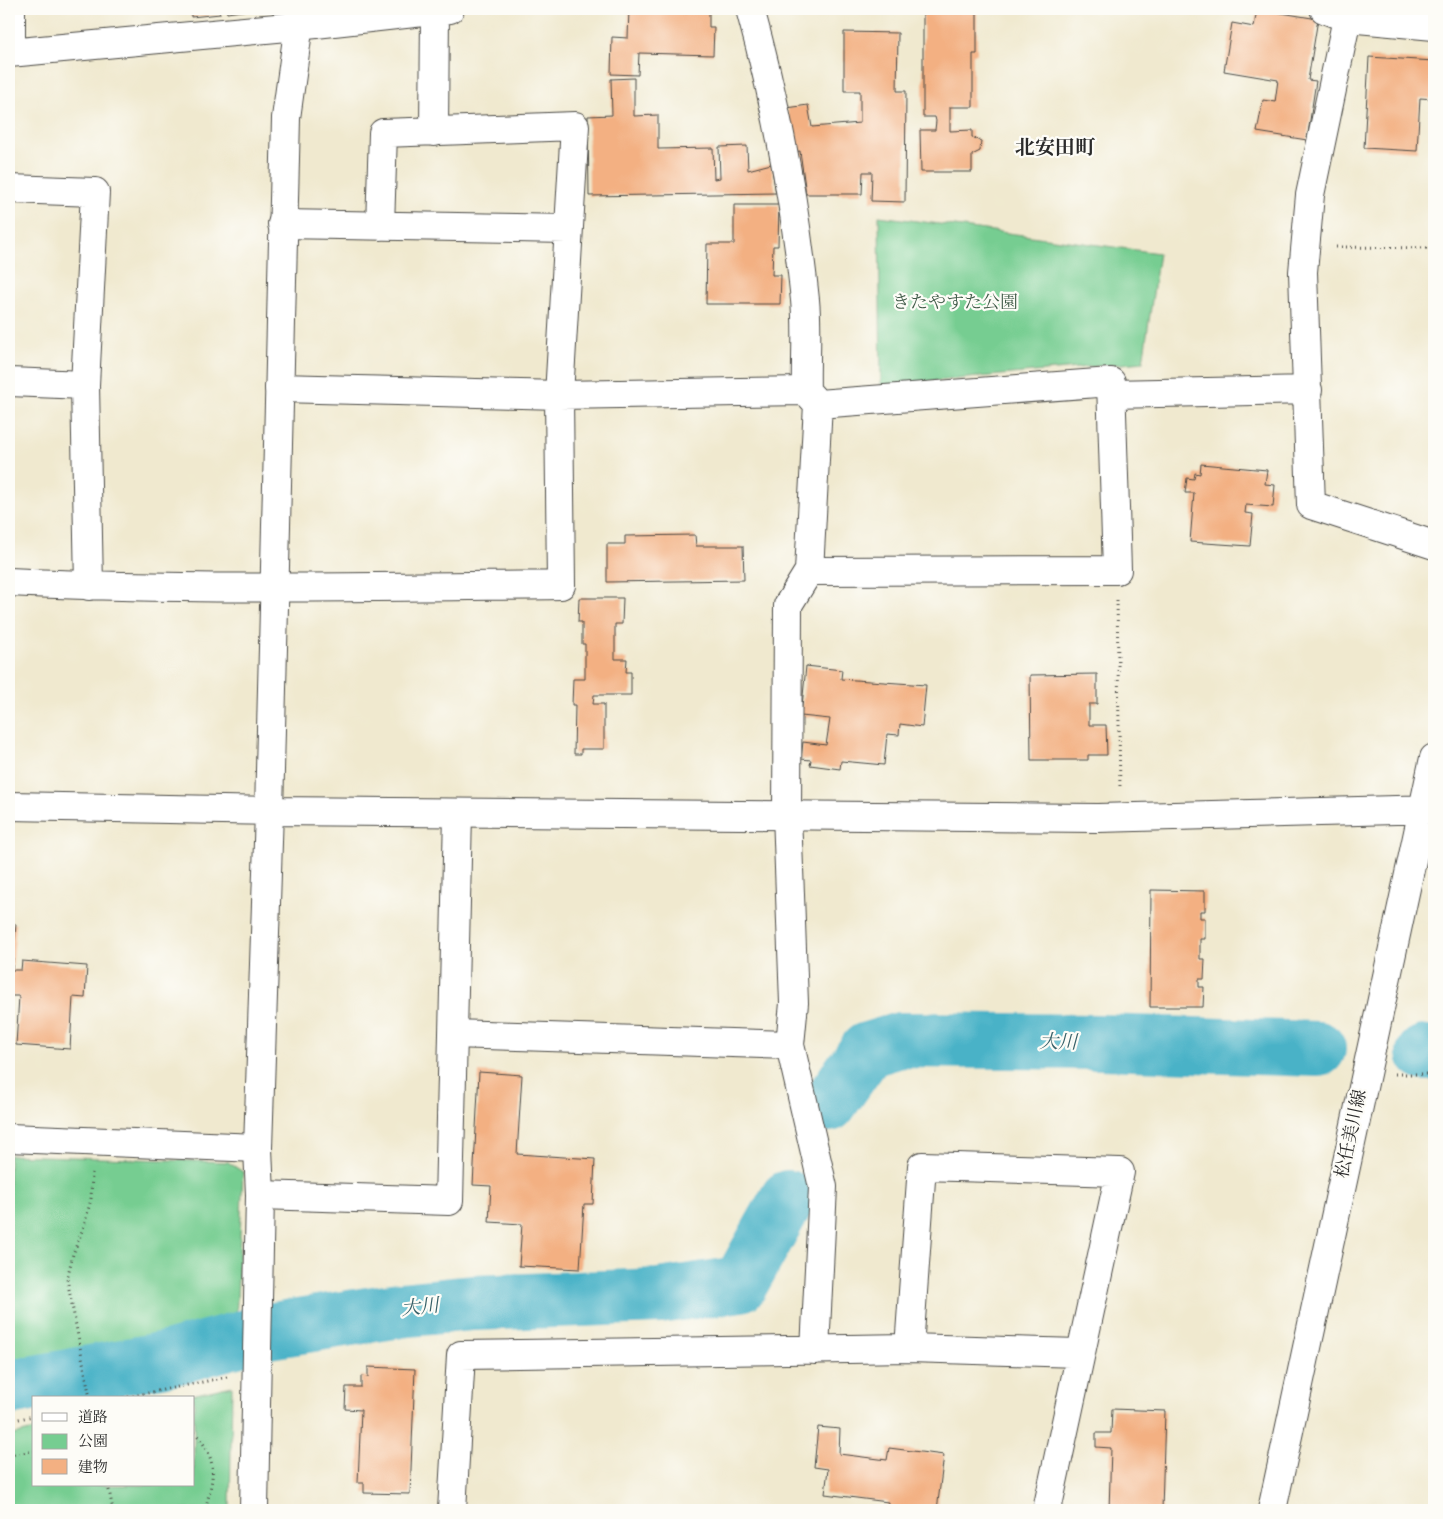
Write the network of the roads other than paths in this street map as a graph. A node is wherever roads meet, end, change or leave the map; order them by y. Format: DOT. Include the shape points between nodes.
graph roads {
  1 [pos="11,9"];
  2 [pos="750,9"];
  3 [pos="442,10"];
  4 [pos="1336,13"];
  5 [pos="300,18"];
  6 [pos="1434,26"];
  7 [pos="10,53"];
  8 [pos="434,132"];
  9 [pos="9,189"];
  10 [pos="282,224"];
  11 [pos="380,226"];
  12 [pos="567,229"];
  13 [pos="9,382"];
  14 [pos="85,385"];
  15 [pos="280,388"];
  16 [pos="1308,390"];
  17 [pos="559,394"];
  18 [pos="1111,394"];
  19 [pos="812,398"];
  20 [pos="1434,545"];
  21 [pos="809,571"];
  22 [pos="9,582"];
  23 [pos="89,586"];
  24 [pos="274,589"];
  25 [pos="1434,758"];
  26 [pos="9,806"];
  27 [pos="1429,809"];
  28 [pos="270,811"];
  29 [pos="458,813"];
  30 [pos="787,814"];
  31 [pos="454,1034"];
  32 [pos="790,1045"];
  33 [pos="9,1138"];
  34 [pos="258,1148"];
  35 [pos="260,1195"];
  36 [pos="909,1348"];
  37 [pos="815,1350"];
  38 [pos="1079,1353"];
  39 [pos="254,1510"];
  40 [pos="452,1510"];
  41 [pos="1047,1510"];
  42 [pos="1272,1510"];
  1 -- 7 [label="street"];
  2 -- 19 [label="street" via="766,65 790,193 805,302"];
  3 -- 5 [label="street"];
  3 -- 8 [label="street"];
  4 -- 6 [label="street"];
  4 -- 16 [label="street" via="1310,195 1303,272"];
  5 -- 7 [label="street"];
  5 -- 10 [label="street" via="286,118"];
  8 -- 11 [label="street" via="382,133"];
  8 -- 12 [label="street" via="575,126"];
  9 -- 14 [label="street" via="96,192"];
  10 -- 11 [label="street"];
  10 -- 15 [label="street"];
  11 -- 12 [label="street"];
  12 -- 17 [label="street"];
  13 -- 14 [label="street"];
  14 -- 23 [label="street"];
  15 -- 17 [label="street"];
  15 -- 24 [label="street"];
  16 -- 18 [label="street"];
  16 -- 20 [label="street" via="1311,505"];
  17 -- 19 [label="street"];
  17 -- 24 [label="street" via="561,585"];
  18 -- 19 [label="street" via="1110,382"];
  18 -- 21 [label="street" via="1117,570"];
  19 -- 21 [label="street"];
  21 -- 30 [label="street" via="788,605"];
  22 -- 23 [label="street"];
  23 -- 24 [label="street"];
  24 -- 28 [label="street"];
  25 -- 27 [label="street, 松任美川線"];
  26 -- 28 [label="street"];
  27 -- 30 [label="street" via="1121,818"];
  27 -- 42 [label="street, 松任美川線" via="1365,1073"];
  28 -- 29 [label="street"];
  28 -- 34 [label="street"];
  29 -- 30 [label="street"];
  29 -- 31 [label="street"];
  30 -- 32 [label="street" via="794,1003"];
  31 -- 32 [label="street"];
  31 -- 35 [label="street" via="449,1202"];
  32 -- 37 [label="street" via="824,1187"];
  33 -- 34 [label="street"];
  34 -- 35 [label="street"];
  35 -- 39 [label="street"];
  36 -- 37 [label="street"];
  36 -- 38 [label="street"];
  36 -- 38 [label="street" via="922,1166 1120,1172"];
  37 -- 40 [label="street" via="461,1355"];
  38 -- 41 [label="street"];
}
